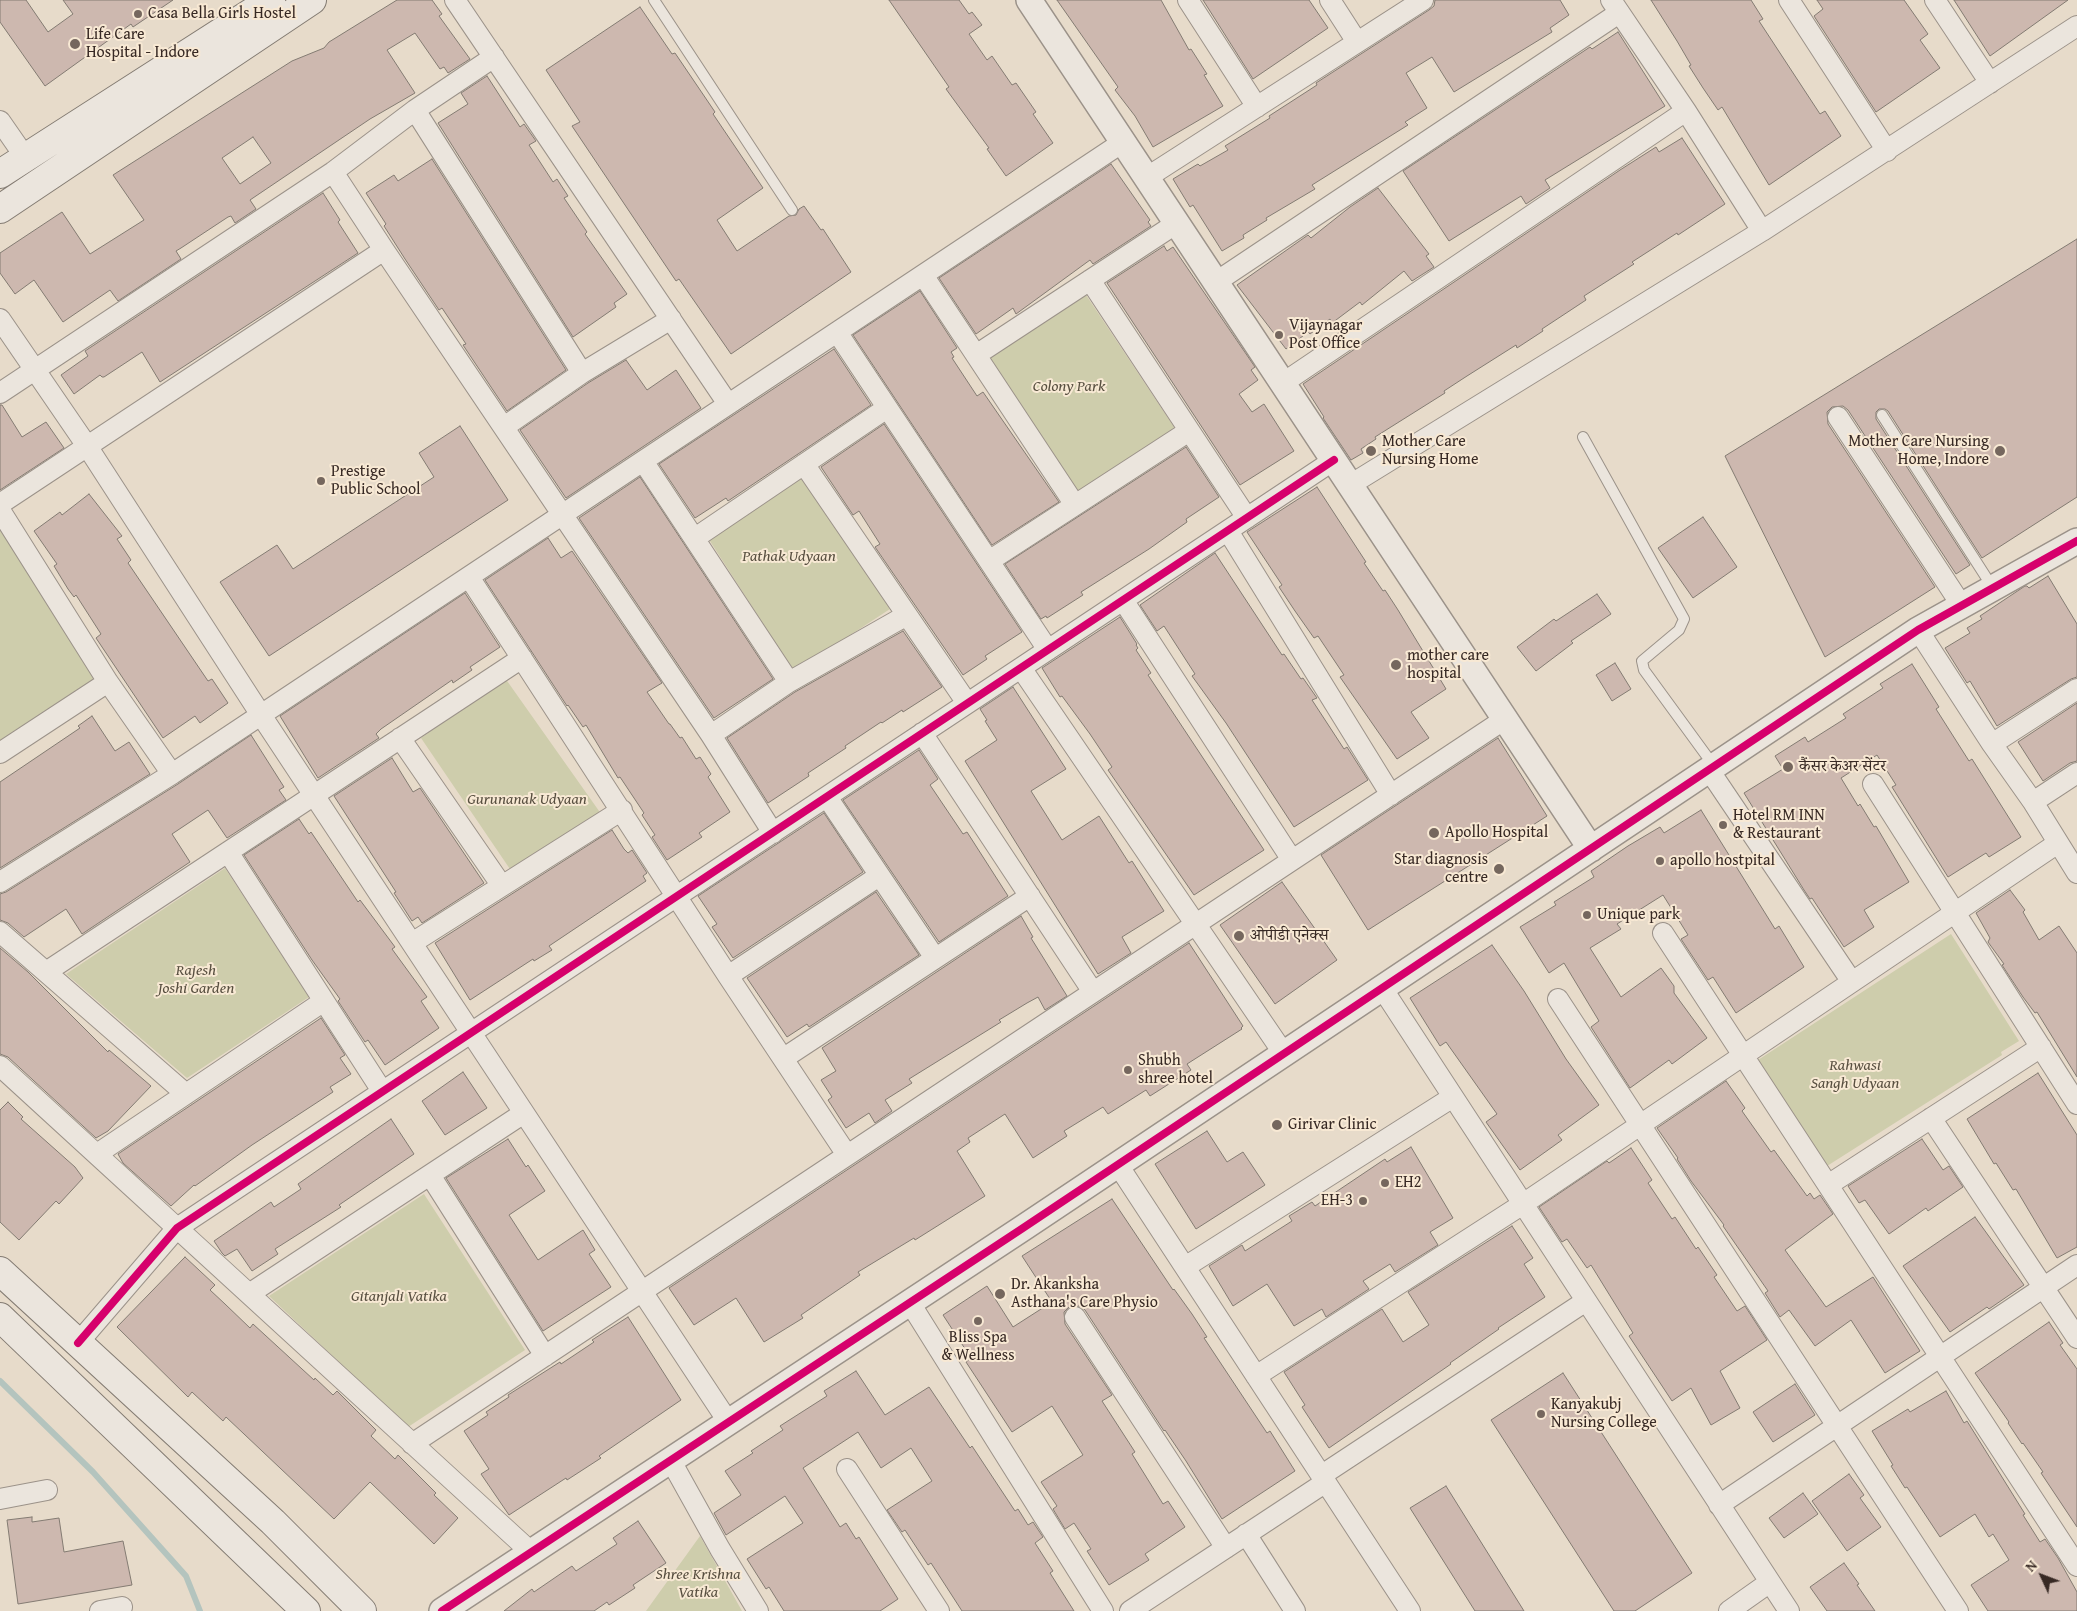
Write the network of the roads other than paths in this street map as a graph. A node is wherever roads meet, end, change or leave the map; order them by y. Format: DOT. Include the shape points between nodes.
graph roads {
  1 [pos="271,0"];
  2 [pos="312,0"];
  3 [pos="455,0"];
  4 [pos="654,0"];
  5 [pos="1029,0"];
  6 [pos="1188,0"];
  7 [pos="1330,0"];
  8 [pos="1423,0"];
  9 [pos="1789,0"];
  10 [pos="1935,0"];
  11 [pos="1615,7"];
  12 [pos="2077,26"];
  13 [pos="1357,42"];
  14 [pos="494,57"];
  15 [pos="1990,83"];
  16 [pos="1257,107"];
  17 [pos="415,110"];
  18 [pos="1686,111"];
  19 [pos="0,121"];
  20 [pos="1123,142"];
  21 [pos="1887,151"];
  22 [pos="25,157"];
  23 [pos="333,172"];
  24 [pos="0,174"];
  25 [pos="1146,178"];
  26 [pos="0,209"];
  27 [pos="792,210"];
  28 [pos="1176,223"];
  29 [pos="1762,231"];
  30 [pos="384,250"];
  31 [pos="923,275"];
  32 [pos="1090,280"];
  33 [pos="1216,282"];
  34 [pos="0,319"];
  35 [pos="670,319"];
  36 [pos="837,332"];
  37 [pos="976,355"];
  38 [pos="35,368"];
  39 [pos="582,374"];
  40 [pos="1283,384"];
  41 [pos="0,393"];
  42 [pos="728,404"];
  43 [pos="887,408"];
  44 [pos="1882,415"];
  45 [pos="1838,417"];
  46 [pos="504,427"];
  47 [pos="1189,431"];
  48 [pos="1583,437"];
  49 [pos="87,446"];
  50 [pos="1334,460"];
  51 [pos="643,461"];
  52 [pos="804,464"];
  53 [pos="1350,485"];
  54 [pos="0,504"];
  55 [pos="1075,505"];
  56 [pos="0,510"];
  57 [pos="563,514"];
  58 [pos="1247,518"];
  59 [pos="1228,531"];
  60 [pos="695,538"];
  61 [pos="2077,541"];
  62 [pos="989,561"];
  63 [pos="469,577"];
  64 [pos="1993,588"];
  65 [pos="1123,600"];
  66 [pos="1962,606"];
  67 [pos="907,615"];
  68 [pos="1918,630"];
  69 [pos="1048,650"];
  70 [pos="522,658"];
  71 [pos="1021,668"];
  72 [pos="108,682"];
  73 [pos="789,682"];
  74 [pos="2077,689"];
  75 [pos="967,704"];
  76 [pos="261,715"];
  77 [pos="1505,719"];
  78 [pos="922,733"];
  79 [pos="710,735"];
  80 [pos="400,738"];
  81 [pos="1992,744"];
  82 [pos="0,753"];
  83 [pos="1712,768"];
  84 [pos="2077,773"];
  85 [pos="172,774"];
  86 [pos="1873,784"];
  87 [pos="314,795"];
  88 [pos="1392,795"];
  89 [pos="827,797"];
  90 [pos="2032,802"];
  91 [pos="622,810"];
  92 [pos="772,833"];
  93 [pos="2058,843"];
  94 [pos="1591,848"];
  95 [pos="228,852"];
  96 [pos="1292,860"];
  97 [pos="2077,873"];
  98 [pos="879,876"];
  99 [pos="0,882"];
  100 [pos="502,886"];
  101 [pos="678,896"];
  102 [pos="1030,896"];
  103 [pos="1955,912"];
  104 [pos="1196,924"];
  105 [pos="0,932"];
  106 [pos="1663,933"];
  107 [pos="412,943"];
  108 [pos="935,958"];
  109 [pos="46,972"];
  110 [pos="728,976"];
  111 [pos="1852,982"];
  112 [pos="1382,988"];
  113 [pos="1093,992"];
  114 [pos="1558,998"];
  115 [pos="324,1001"];
  116 [pos="471,1032"];
  117 [pos="2041,1047"];
  118 [pos="1284,1054"];
  119 [pos="1743,1055"];
  120 [pos="784,1058"];
  121 [pos="0,1066"];
  122 [pos="382,1092"];
  123 [pos="186,1094"];
  124 [pos="1453,1097"];
  125 [pos="2077,1104"];
  126 [pos="524,1113"];
  127 [pos="1931,1118"];
  128 [pos="1640,1124"];
  129 [pos="96,1154"];
  130 [pos="847,1155"];
  131 [pos="1118,1165"];
  132 [pos="430,1175"];
  133 [pos="1828,1185"];
  134 [pos="1523,1204"];
  135 [pos="177,1228"];
  136 [pos="2077,1265"];
  137 [pos="1185,1267"];
  138 [pos="0,1271"];
  139 [pos="2044,1288"];
  140 [pos="642,1291"];
  141 [pos="249,1294"];
  142 [pos="1586,1300"];
  143 [pos="910,1303"];
  144 [pos="0,1317"];
  145 [pos="1075,1317"];
  146 [pos="2077,1338"];
  147 [pos="78,1343"];
  148 [pos="545,1356"];
  149 [pos="1940,1357"];
  150 [pos="1256,1376"];
  151 [pos="729,1423"];
  152 [pos="1838,1426"];
  153 [pos="412,1444"];
  154 [pos="671,1461"];
  155 [pos="848,1469"];
  156 [pos="1324,1478"];
  157 [pos="47,1490"];
  158 [pos="0,1499"];
  159 [pos="1719,1505"];
  160 [pos="1246,1534"];
  161 [pos="1226,1548"];
  162 [pos="532,1553"];
  163 [pos="2077,1566"];
  164 [pos="1770,1582"];
  165 [pos="122,1607"];
  166 [pos="100,1611"];
  167 [pos="306,1611"];
  168 [pos="362,1611"];
  169 [pos="442,1611"];
  170 [pos="758,1611"];
  171 [pos="939,1611"];
  172 [pos="1103,1611"];
  173 [pos="1130,1611"];
  174 [pos="1295,1611"];
  175 [pos="1410,1611"];
  176 [pos="1729,1611"];
  177 [pos="1789,1611"];
  178 [pos="1958,1611"];
  1 -- 22 [label="main road"];
  2 -- 26 [label="main road"];
  3 -- 14 [label="street"];
  4 -- 27 [label="lane"];
  5 -- 20 [label="street"];
  6 -- 16 [label="street"];
  7 -- 13 [label="street"];
  8 -- 13 [label="street"];
  9 -- 21 [label="street"];
  10 -- 15 [label="street"];
  11 -- 18 [label="street"];
  11 -- 33 [label="street"];
  12 -- 15 [label="street"];
  13 -- 16 [label="street"];
  14 -- 17 [label="street"];
  14 -- 35 [label="street"];
  15 -- 21 [label="street"];
  16 -- 25 [label="street"];
  17 -- 23 [label="street"];
  17 -- 39 [label="street"];
  18 -- 29 [label="street"];
  18 -- 40 [label="street"];
  19 -- 22 [label="street"];
  20 -- 25 [label="street"];
  20 -- 31 [label="street"];
  21 -- 29 [label="street"];
  22 -- 24 [label="main road"];
  23 -- 30 [label="street"];
  23 -- 38 [label="street"];
  25 -- 28 [label="street"];
  28 -- 32 [label="street"];
  28 -- 33 [label="street"];
  29 -- 53 [label="street"];
  30 -- 46 [label="street"];
  30 -- 49 [label="street"];
  31 -- 36 [label="street"];
  31 -- 37 [label="street"];
  32 -- 37 [label="street"];
  32 -- 47 [label="street"];
  33 -- 40 [label="street"];
  34 -- 38 [label="street"];
  35 -- 39 [label="street"];
  35 -- 42 [label="street"];
  36 -- 42 [label="street"];
  36 -- 43 [label="street"];
  37 -- 55 [label="street"];
  38 -- 41 [label="street"];
  38 -- 49 [label="street"];
  39 -- 46 [label="street"];
  40 -- 50 [label="street"];
  42 -- 51 [label="street"];
  43 -- 52 [label="street"];
  43 -- 62 [label="street"];
  44 -- 64 [label="lane"];
  45 -- 66 [label="street"];
  46 -- 57 [label="street"];
  47 -- 55 [label="street"];
  47 -- 58 [label="street"];
  48 -- 83 [label="lane" via="1684,619 1679,630 1642,661 1644,670"];
  49 -- 54 [label="street"];
  49 -- 76 [label="street"];
  50 -- 53 [label="street"];
  50 -- 58 [label="street"];
  51 -- 57 [label="street"];
  51 -- 60 [label="street"];
  52 -- 60 [label="street"];
  52 -- 67 [label="street"];
  53 -- 77 [label="street"];
  55 -- 62 [label="street"];
  56 -- 72 [label="street"];
  57 -- 63 [label="street"];
  57 -- 79 [label="street"];
  58 -- 59 [label="street"];
  59 -- 65 [label="street"];
  59 -- 88 [label="street"];
  60 -- 73 [label="street"];
  61 -- 64 [label="street"];
  62 -- 69 [label="street"];
  63 -- 70 [label="street"];
  63 -- 76 [label="street"];
  64 -- 66 [label="street"];
  65 -- 69 [label="street"];
  65 -- 96 [label="street"];
  66 -- 68 [label="street"];
  67 -- 73 [label="street"];
  67 -- 75 [label="street"];
  68 -- 81 [label="street"];
  68 -- 83 [label="street"];
  69 -- 71 [label="street"];
  70 -- 80 [label="street"];
  70 -- 91 [label="street"];
  71 -- 75 [label="street"];
  71 -- 104 [label="street"];
  72 -- 82 [label="street"];
  72 -- 85 [label="street"];
  73 -- 79 [label="street"];
  74 -- 81 [label="street"];
  75 -- 78 [label="street"];
  76 -- 85 [label="street"];
  76 -- 87 [label="street"];
  77 -- 88 [label="street"];
  77 -- 94 [label="street"];
  78 -- 89 [label="street"];
  78 -- 102 [label="street"];
  79 -- 92 [label="street"];
  80 -- 87 [label="street"];
  80 -- 100 [label="street"];
  81 -- 90 [label="street"];
  83 -- 94 [label="street"];
  83 -- 111 [label="street"];
  84 -- 90 [label="street"];
  85 -- 99 [label="street"];
  86 -- 103 [label="street"];
  87 -- 95 [label="street"];
  87 -- 107 [label="street"];
  88 -- 96 [label="street"];
  89 -- 92 [label="street"];
  89 -- 98 [label="street"];
  90 -- 93 [label="street"];
  91 -- 100 [label="street"];
  91 -- 101 [label="street"];
  92 -- 101 [label="street"];
  93 -- 97 [label="street"];
  93 -- 103 [label="street"];
  94 -- 112 [label="street"];
  95 -- 109 [label="street"];
  95 -- 115 [label="street"];
  96 -- 104 [label="street"];
  98 -- 108 [label="street"];
  98 -- 110 [label="street"];
  100 -- 107 [label="street"];
  101 -- 110 [label="street"];
  101 -- 116 [label="street"];
  102 -- 108 [label="street"];
  102 -- 113 [label="street"];
  103 -- 111 [label="street"];
  103 -- 117 [label="street"];
  104 -- 113 [label="street"];
  104 -- 118 [label="street"];
  105 -- 109 [label="street"];
  106 -- 119 [label="street"];
  107 -- 116 [label="street"];
  108 -- 120 [label="street"];
  109 -- 123 [label="street"];
  110 -- 120 [label="street"];
  111 -- 119 [label="street"];
  112 -- 118 [label="street"];
  112 -- 124 [label="street"];
  113 -- 130 [label="street"];
  114 -- 128 [label="street"];
  115 -- 122 [label="street"];
  115 -- 123 [label="street"];
  116 -- 122 [label="street"];
  116 -- 126 [label="street"];
  117 -- 125 [label="street"];
  117 -- 127 [label="street"];
  118 -- 131 [label="street"];
  119 -- 128 [label="street"];
  119 -- 133 [label="street"];
  120 -- 130 [label="street"];
  121 -- 129 [label="street"];
  122 -- 135 [label="street"];
  123 -- 129 [label="street"];
  124 -- 134 [label="street"];
  124 -- 137 [label="street"];
  126 -- 132 [label="street"];
  126 -- 140 [label="street"];
  127 -- 133 [label="street"];
  127 -- 139 [label="street"];
  128 -- 134 [label="street"];
  128 -- 152 [label="street"];
  129 -- 135 [label="street"];
  130 -- 140 [label="street"];
  131 -- 137 [label="street"];
  131 -- 143 [label="street"];
  132 -- 141 [label="street"];
  132 -- 148 [label="street"];
  133 -- 149 [label="street"];
  134 -- 142 [label="street"];
  134 -- 150 [label="street"];
  135 -- 141 [label="street"];
  135 -- 147 [label="street"];
  136 -- 139 [label="street"];
  137 -- 150 [label="street"];
  138 -- 147 [label="main road"];
  139 -- 146 [label="street"];
  139 -- 149 [label="street"];
  140 -- 148 [label="street"];
  140 -- 151 [label="street"];
  141 -- 153 [label="street"];
  142 -- 156 [label="street"];
  142 -- 159 [label="street"];
  143 -- 151 [label="street"];
  143 -- 172 [label="street"];
  144 -- 167 [label="main road"];
  145 -- 161 [label="street"];
  147 -- 168 [label="main road" via="273,1522"];
  148 -- 153 [label="street"];
  149 -- 152 [label="street"];
  149 -- 163 [label="street"];
  150 -- 156 [label="street"];
  151 -- 154 [label="street"];
  152 -- 159 [label="street"];
  152 -- 178 [label="street"];
  153 -- 162 [label="street"];
  154 -- 162 [label="street"];
  154 -- 170 [label="street"];
  155 -- 171 [label="street"];
  156 -- 160 [label="street"];
  156 -- 175 [label="street"];
  157 -- 158 [label="street"];
  159 -- 164 [label="street"];
  160 -- 161 [label="street"];
  160 -- 174 [label="street"];
  161 -- 173 [label="street"];
  162 -- 169 [label="street"];
  164 -- 176 [label="street"];
  164 -- 177 [label="street"];
  165 -- 166 [label="street"];
}
